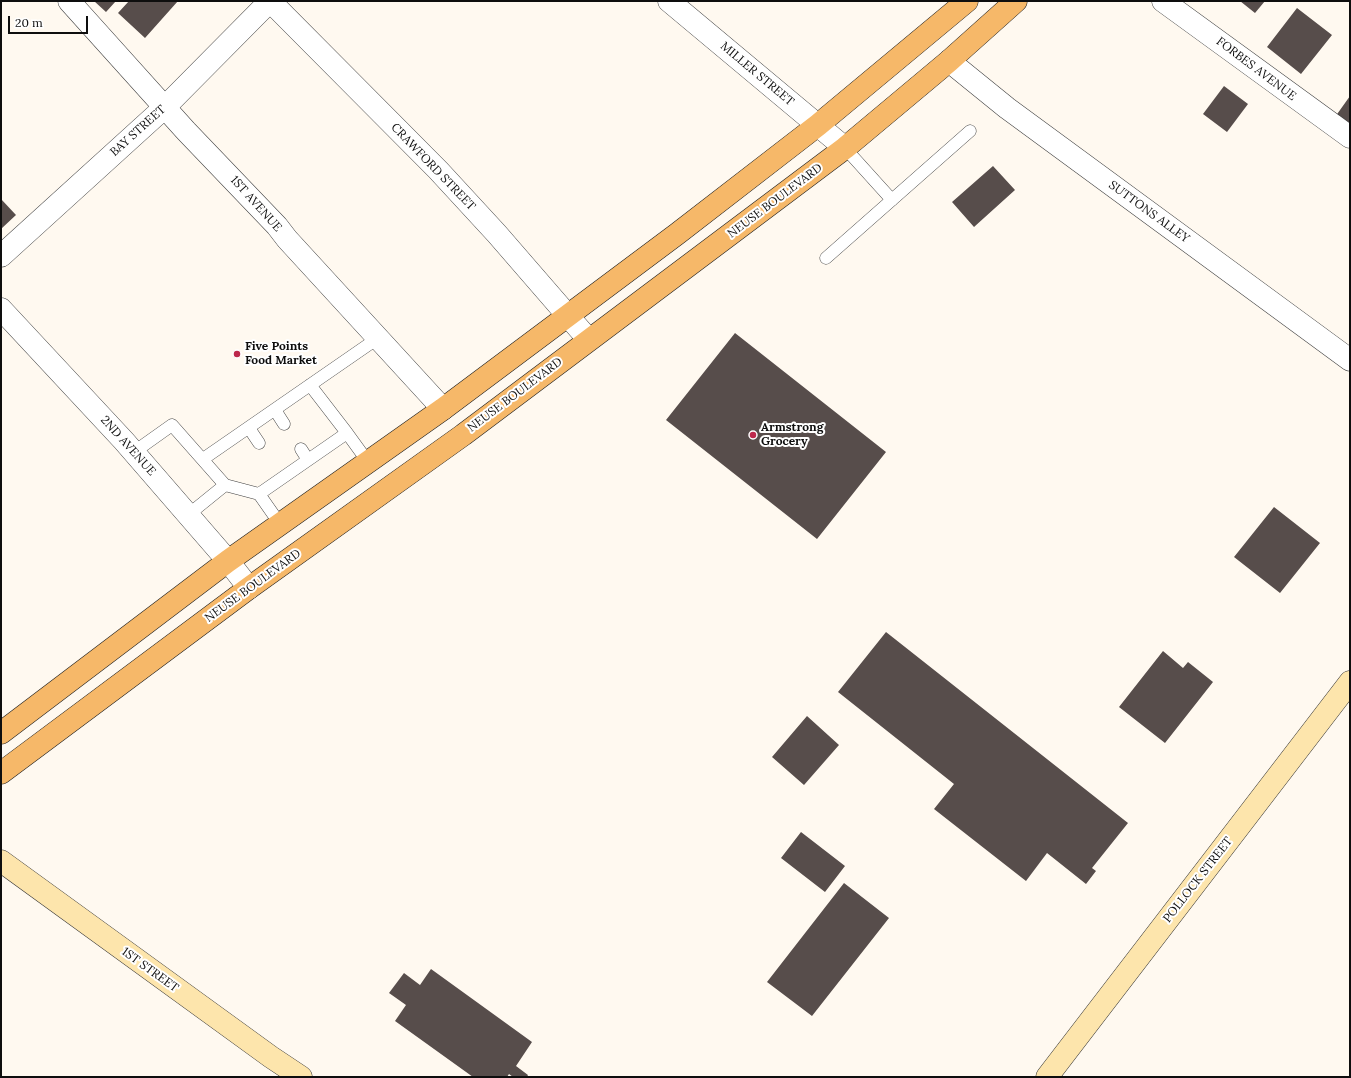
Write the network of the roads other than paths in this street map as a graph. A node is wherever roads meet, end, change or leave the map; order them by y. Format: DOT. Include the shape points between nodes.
graph roads {
  1 [pos="69,1"];
  2 [pos="270,1"];
  3 [pos="669,1"];
  4 [pos="967,1"];
  5 [pos="1016,1"];
  6 [pos="1163,1"];
  7 [pos="949,61"];
  8 [pos="165,107"];
  9 [pos="818,125"];
  10 [pos="970,131"];
  11 [pos="1350,137"];
  12 [pos="845,148"];
  13 [pos="892,200"];
  14 [pos="1,256"];
  15 [pos="826,258"];
  16 [pos="1,309"];
  17 [pos="568,314"];
  18 [pos="378,338"];
  19 [pos="588,339"];
  20 [pos="1350,360"];
  21 [pos="310,385"];
  22 [pos="443,408"];
  23 [pos="275,410"];
  24 [pos="284,424"];
  25 [pos="249,428"];
  26 [pos="347,433"];
  27 [pos="259,443"];
  28 [pos="301,449"];
  29 [pos="134,452"];
  30 [pos="203,459"];
  31 [pos="308,460"];
  32 [pos="368,462"];
  33 [pos="225,485"];
  34 [pos="259,494"];
  35 [pos="188,515"];
  36 [pos="280,524"];
  37 [pos="228,561"];
  38 [pos="249,588"];
  39 [pos="1350,682"];
  40 [pos="1,733"];
  41 [pos="1,773"];
  42 [pos="1,861"];
  43 [pos="301,1077"];
  44 [pos="1047,1077"];
  1 -- 8 [label="street, 1ST AVENUE"];
  2 -- 8 [label="street, BAY STREET"];
  2 -- 17 [label="street, CRAWFORD STREET" via="438,170"];
  3 -- 9 [label="street, MILLER STREET"];
  4 -- 9 [label="main road"];
  5 -- 7 [label="main road, NEUSE BOULEVARD"];
  6 -- 11 [label="street, FORBES AVENUE"];
  7 -- 12 [label="main road, NEUSE BOULEVARD"];
  7 -- 20 [label="street, SUTTONS ALLEY" via="1007,108"];
  8 -- 14 [label="street, BAY STREET"];
  8 -- 18 [label="street, 1ST AVENUE" via="278,226"];
  9 -- 12 [label="street, MILLER STREET"];
  9 -- 17 [label="main road"];
  10 -- 13 [label="lane"];
  12 -- 13 [label="lane"];
  12 -- 19 [label="main road, NEUSE BOULEVARD"];
  13 -- 15 [label="lane"];
  16 -- 29 [label="street, 2ND AVENUE"];
  17 -- 19 [label="street, CRAWFORD STREET"];
  17 -- 22 [label="main road"];
  18 -- 21 [label="lane"];
  18 -- 22 [label="street, 1ST AVENUE"];
  19 -- 38 [label="main road, NEUSE BOULEVARD" via="463,435"];
  21 -- 23 [label="lane"];
  21 -- 26 [label="lane"];
  22 -- 32 [label="main road"];
  23 -- 24 [label="lane"];
  23 -- 25 [label="lane"];
  25 -- 27 [label="lane"];
  25 -- 30 [label="lane"];
  26 -- 31 [label="lane"];
  26 -- 32 [label="lane"];
  28 -- 31 [label="lane"];
  29 -- 30 [label="lane" via="172,425"];
  29 -- 35 [label="street, 2ND AVENUE"];
  30 -- 33 [label="lane"];
  31 -- 34 [label="lane" via="279,473"];
  32 -- 36 [label="main road"];
  33 -- 34 [label="lane"];
  33 -- 35 [label="lane"];
  34 -- 36 [label="lane"];
  35 -- 37 [label="street, 2ND AVENUE"];
  36 -- 37 [label="main road"];
  37 -- 38 [label="street, 2ND AVENUE"];
  37 -- 40 [label="main road"];
  38 -- 41 [label="main road, NEUSE BOULEVARD"];
  39 -- 44 [label="street, POLLOCK STREET"];
  42 -- 43 [label="street, 1ST STREET"];
}
